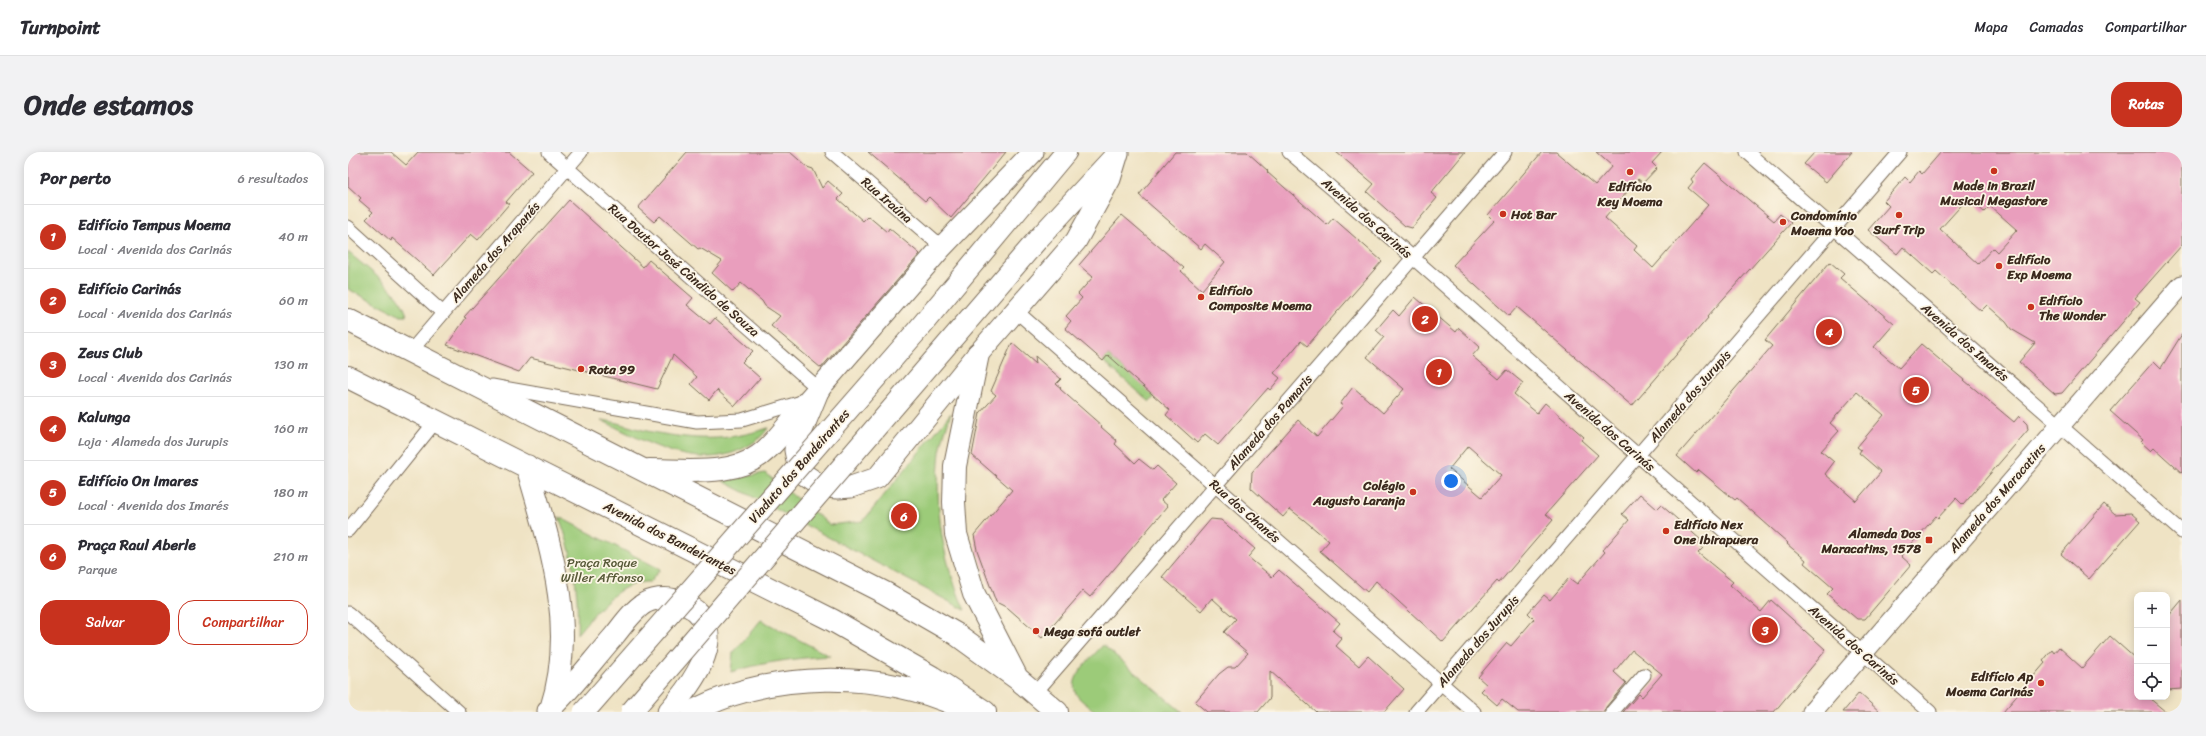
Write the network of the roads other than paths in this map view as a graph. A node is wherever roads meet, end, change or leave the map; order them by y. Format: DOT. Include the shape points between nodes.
graph roads {
  1 [pos="549,152"];
  2 [pos="581,152"];
  3 [pos="832,152"];
  4 [pos="1033,152"];
  5 [pos="1066,152"];
  6 [pos="1118,152"];
  7 [pos="1290,152"];
  8 [pos="1505,152"];
  9 [pos="1747,152"];
  10 [pos="1900,152"];
  11 [pos="567,168"];
  12 [pos="348,227"];
  13 [pos="1835,228"];
  14 [pos="942,247"];
  15 [pos="1414,258"];
  16 [pos="2182,285"];
  17 [pos="1016,312"];
  18 [pos="443,313"];
  19 [pos="348,320"];
  20 [pos="410,352"];
  21 [pos="978,354"];
  22 [pos="348,377"];
  23 [pos="470,382"];
  24 [pos="814,394"];
  25 [pos="435,422"];
  26 [pos="2060,424"];
  27 [pos="1638,456"];
  28 [pos="527,466"];
  29 [pos="643,470"];
  30 [pos="1215,485"];
  31 [pos="348,530"];
  32 [pos="2182,532"];
  33 [pos="348,613"];
  34 [pos="1863,654"];
  35 [pos="1644,674"];
  36 [pos="1018,679"];
  37 [pos="1441,684"];
  38 [pos="1035,693"];
  39 [pos="549,710"];
  40 [pos="459,712"];
  41 [pos="584,712"];
  42 [pos="630,712"];
  43 [pos="668,712"];
  44 [pos="692,712"];
  45 [pos="971,712"];
  46 [pos="986,712"];
  47 [pos="1057,712"];
  48 [pos="1416,712"];
  49 [pos="1474,712"];
  50 [pos="1612,712"];
  51 [pos="1812,712"];
  52 [pos="1930,712"];
  1 -- 11 [label="street, Rua Doutor José Cândido de Souza"];
  2 -- 11 [label="street, Alameda dos Arapanés"];
  3 -- 14 [label="street, Rua Iraúna"];
  4 -- 14 [label="main road"];
  5 -- 41 [label="main road, Viaduto dos Bandeirantes, bridge" via="911,337"];
  6 -- 17 [label="main road" via="1110,179 1076,241"];
  6 -- 42 [label="main road, bridge" via="1038,238"];
  7 -- 15 [label="street, Avenida dos Carinás"];
  8 -- 15 [label="street, Alameda dos Pamaris"];
  9 -- 13 [label="street, Avenida dos Imarés"];
  10 -- 13 [label="street, Alameda dos Jurupis"];
  11 -- 18 [label="street, Alameda dos Arapanés"];
  11 -- 24 [label="street, Rua Doutor José Cândido de Souza"];
  12 -- 18 [label="street"];
  13 -- 26 [label="street, Avenida dos Imarés"];
  13 -- 27 [label="street, Alameda dos Jurupis"];
  14 -- 24 [label="main road"];
  15 -- 27 [label="street, Avenida dos Carinás"];
  15 -- 30 [label="street, Alameda dos Pamaris"];
  16 -- 26 [label="main road, Alameda dos Maracatins"];
  17 -- 21 [label="main road"];
  17 -- 30 [label="street, Rua dos Chanés"];
  18 -- 20 [label="street, Alameda dos Arapanés"];
  19 -- 20 [label="highway"];
  20 -- 23 [label="highway"];
  21 -- 24 [label="main road" via="877,478 851,487 823,487 805,475 798,466 796,444"];
  21 -- 36 [label="highway" via="955,466 956,534 974,594"];
  22 -- 25 [label="highway, Avenida dos Bandeirantes"];
  23 -- 24 [label="street" via="697,422 742,420"];
  23 -- 29 [label="highway"];
  24 -- 29 [label="highway" via="766,450 754,458 733,466 712,469"];
  25 -- 28 [label="highway, Avenida dos Bandeirantes"];
  25 -- 31 [label="street"];
  26 -- 32 [label="street, Avenida dos Imarés"];
  26 -- 34 [label="main road, Alameda dos Maracatins"];
  27 -- 34 [label="street, Avenida dos Carinás"];
  27 -- 37 [label="street, Alameda dos Jurupis"];
  28 -- 39 [label="highway" via="550,545 562,615 563,649 560,674"];
  28 -- 46 [label="highway, Avenida dos Bandeirantes" via="832,620 932,676"];
  29 -- 36 [label="highway" via="885,593 956,634"];
  30 -- 37 [label="street, Rua dos Chanés"];
  30 -- 38 [label="street, Alameda dos Pamaris"];
  33 -- 40 [label="street"];
  34 -- 51 [label="main road, Alameda dos Maracatins"];
  34 -- 52 [label="street, Avenida dos Carinás"];
  35 -- 50 [label="street"];
  36 -- 38 [label="highway"];
  37 -- 48 [label="street, Alameda dos Jurupis"];
  37 -- 49 [label="street, Rua dos Chanés"];
  38 -- 47 [label="highway"];
  39 -- 43 [label="main road" via="625,622 644,604 652,600 666,599 681,602 696,611 704,622 708,635 707,647 699,669"];
  44 -- 45 [label="highway" via="760,686 833,681 887,683 941,698"];
}
